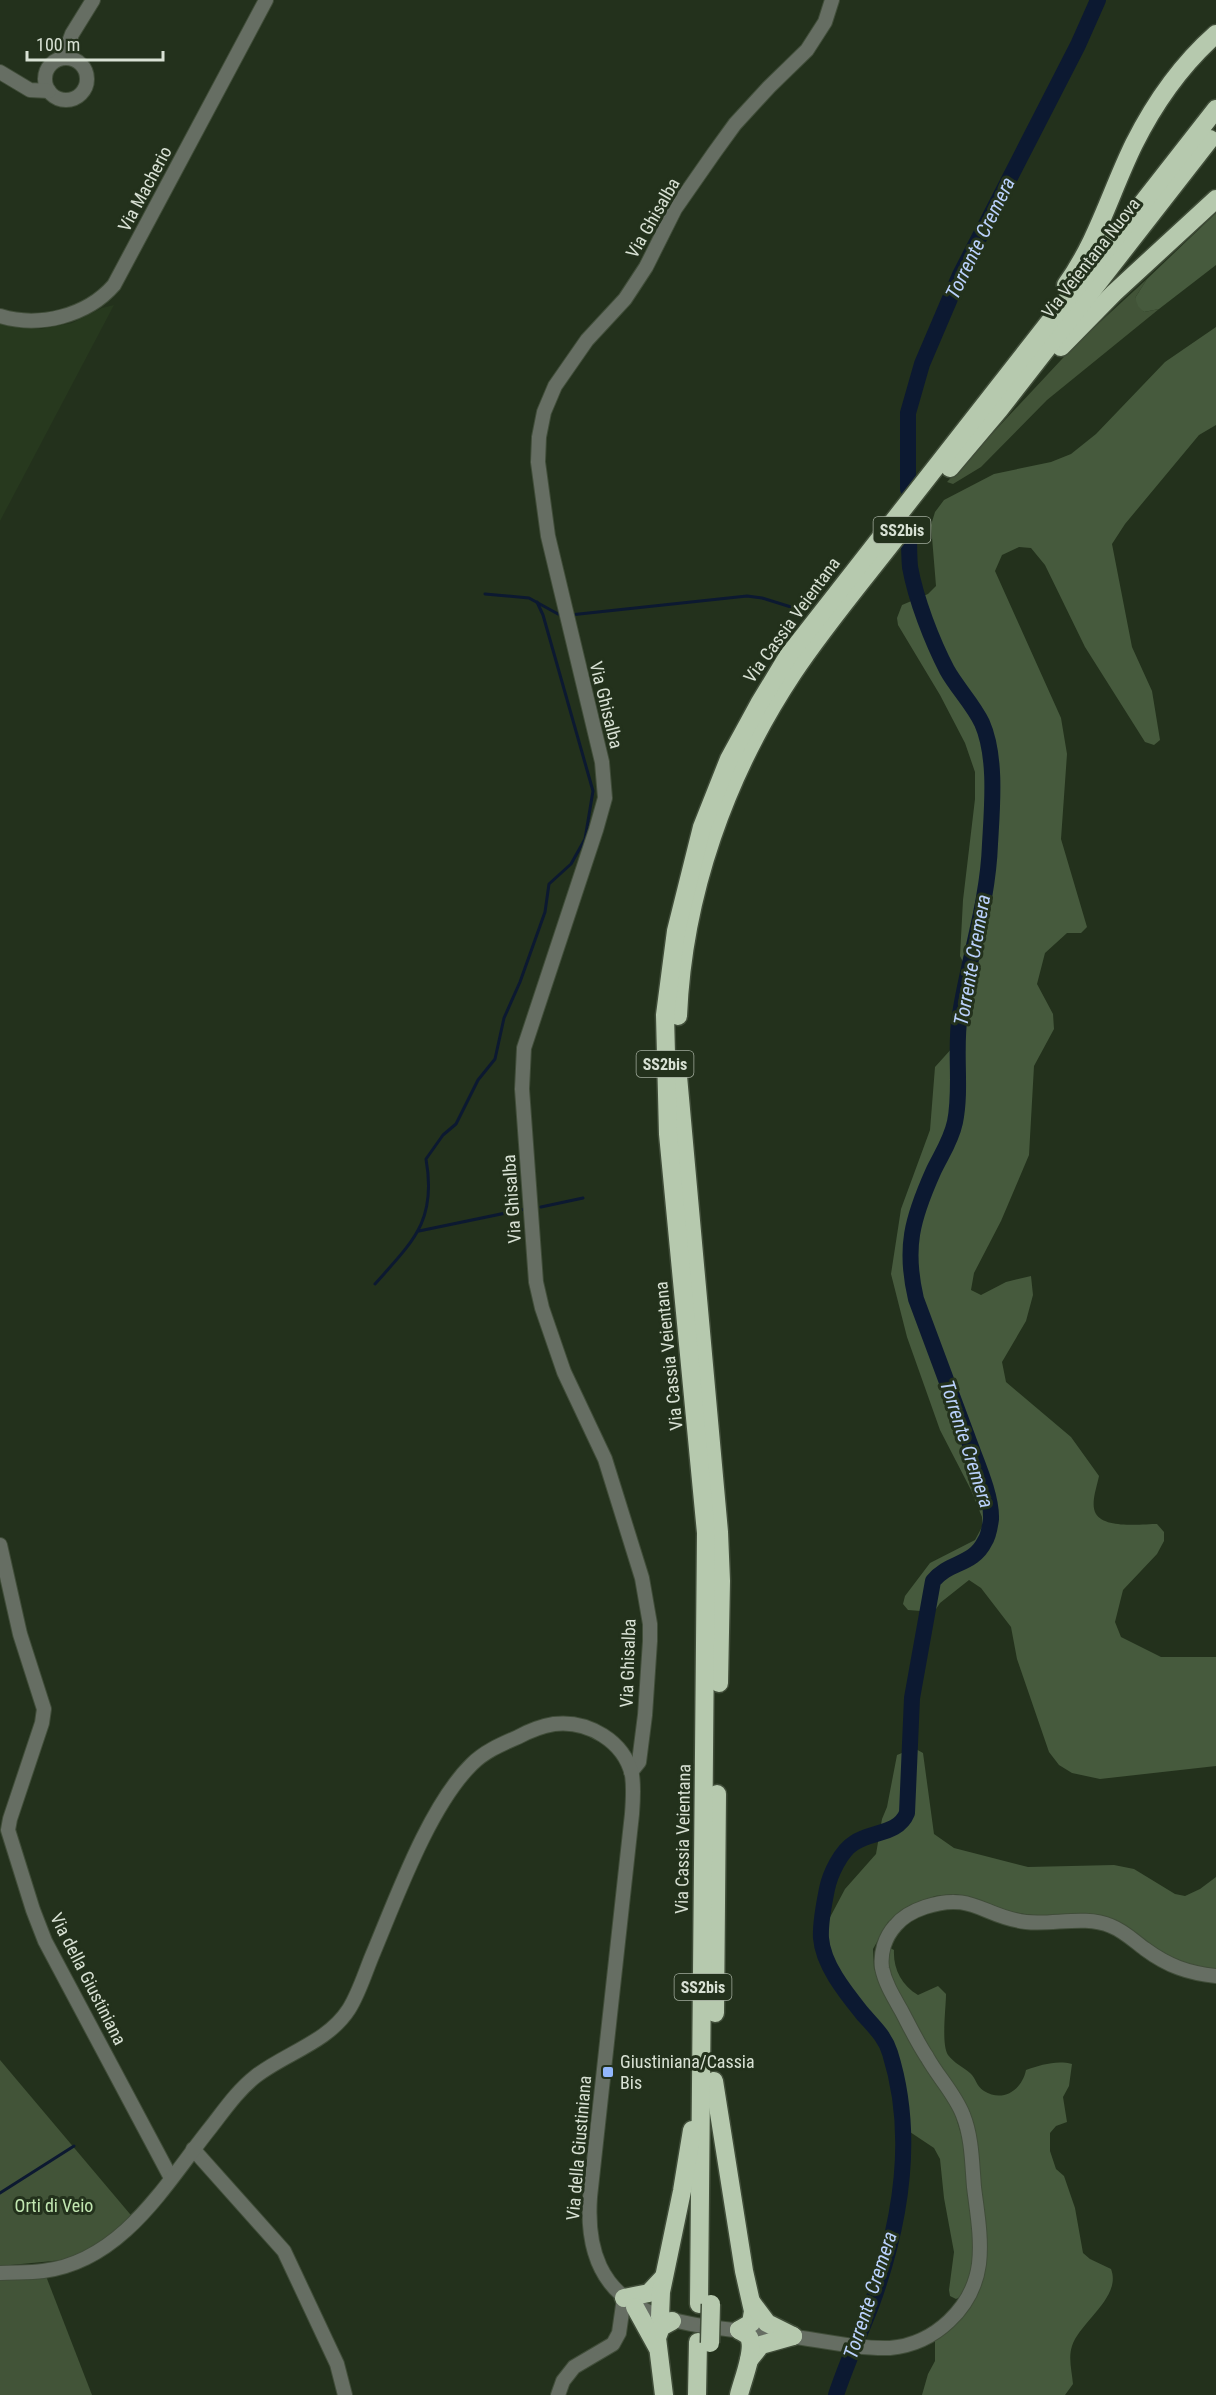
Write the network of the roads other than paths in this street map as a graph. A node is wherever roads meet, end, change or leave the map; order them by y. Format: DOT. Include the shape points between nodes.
graph roads {
  1 [pos="93,0"];
  2 [pos="266,0"];
  3 [pos="832,0"];
  4 [pos="1216,34"];
  5 [pos="63,57"];
  6 [pos="0,72"];
  7 [pos="49,91"];
  8 [pos="1216,109"];
  9 [pos="1216,130"];
  10 [pos="1216,199"];
  11 [pos="0,316"];
  12 [pos="991,408"];
  13 [pos="0,1545"];
  14 [pos="631,1772"];
  15 [pos="1216,1976"];
  16 [pos="708,2075"];
  17 [pos="194,2149"];
  18 [pos="171,2178"];
  19 [pos="0,2273"];
  20 [pos="663,2278"];
  21 [pos="630,2302"];
  22 [pos="752,2302"];
  23 [pos="666,2319"];
  24 [pos="739,2330"];
  25 [pos="793,2336"];
  26 [pos="704,2342"];
  27 [pos="657,2348"];
  28 [pos="749,2360"];
  29 [pos="345,2395"];
  30 [pos="558,2395"];
  31 [pos="664,2395"];
  32 [pos="697,2395"];
  33 [pos="708,2395"];
  34 [pos="739,2395"];
  1 -- 5 [label="street"];
  2 -- 11 [label="street, Via Macherio" via="111,288 87,306 60,317 36,321"];
  3 -- 14 [label="street, Via Ghisalba" via="825,22 807,50 769,87 719,146 675,209 625,299 587,340 548,399 540,429 538,462 548,536 602,762 604,798 524,1048 522,1089 536,1282 542,1308 564,1372 607,1466 642,1578 648,1611 650,1650 645,1714 639,1762"];
  4 -- 12 [label="highway" via="1178,73 1156,104 1074,274"];
  5 -- 7 [label="street" via="47,70"];
  5 -- 7 [label="street" via="76,60 85,69 84,90 67,100"];
  6 -- 7 [label="street" via="30,90"];
  8 -- 12 [label="highway"];
  9 -- 12 [label="highway, Via Veientana Nuova"];
  10 -- 12 [label="highway"];
  12 -- 16 [label="highway, Via Cassia Veientana / SS2bis" via="847,590 783,663 724,770 695,850 679,913 665,1031 667,1122 714,1590"];
  13 -- 18 [label="street, Via della Giustiniana" via="20,1634 44,1709 8,1830 45,1941"];
  14 -- 17 [label="street, Via della Giustiniana" via="612,1742 598,1731 575,1725 555,1724 537,1729 479,1758 456,1783 432,1823 343,2018 330,2031 256,2076"];
  14 -- 21 [label="street, Via della Giustiniana" via="632,1814 589,2213 591,2240 598,2261 612,2285"];
  15 -- 25 [label="street" via="1178,1969 1116,1928 1099,1923 1021,1921 957,1901 919,1909 898,1922 884,1948 884,1977 965,2119 979,2234 975,2279 961,2307 945,2325 909,2344 875,2348"];
  16 -- 20 [label="highway"];
  16 -- 22 [label="highway"];
  16 -- 26 [label="highway, Via Cassia Veientana / SS2bis, bridge"];
  17 -- 18 [label="street, Via della Giustiniana"];
  17 -- 29 [label="street" via="284,2251 337,2364"];
  18 -- 19 [label="street, Via della Giustiniana" via="135,2220 86,2258 52,2269"];
  20 -- 21 [label="highway" via="650,2293"];
  20 -- 23 [label="highway"];
  21 -- 23 [label="street"];
  21 -- 27 [label="highway"];
  21 -- 30 [label="street" via="615,2340 607,2349 574,2367"];
  22 -- 24 [label="highway" via="752,2321"];
  22 -- 25 [label="highway" via="767,2323"];
  23 -- 24 [label="street"];
  23 -- 27 [label="highway" via="659,2331"];
  24 -- 25 [label="street"];
  24 -- 28 [label="highway" via="751,2342"];
  25 -- 28 [label="highway" via="761,2345"];
  26 -- 32 [label="highway, Via Cassia Veientana / SS2bis"];
  26 -- 33 [label="highway, Via Cassia Veientana / SS2bis"];
  27 -- 31 [label="highway"];
  28 -- 34 [label="highway"];
}
